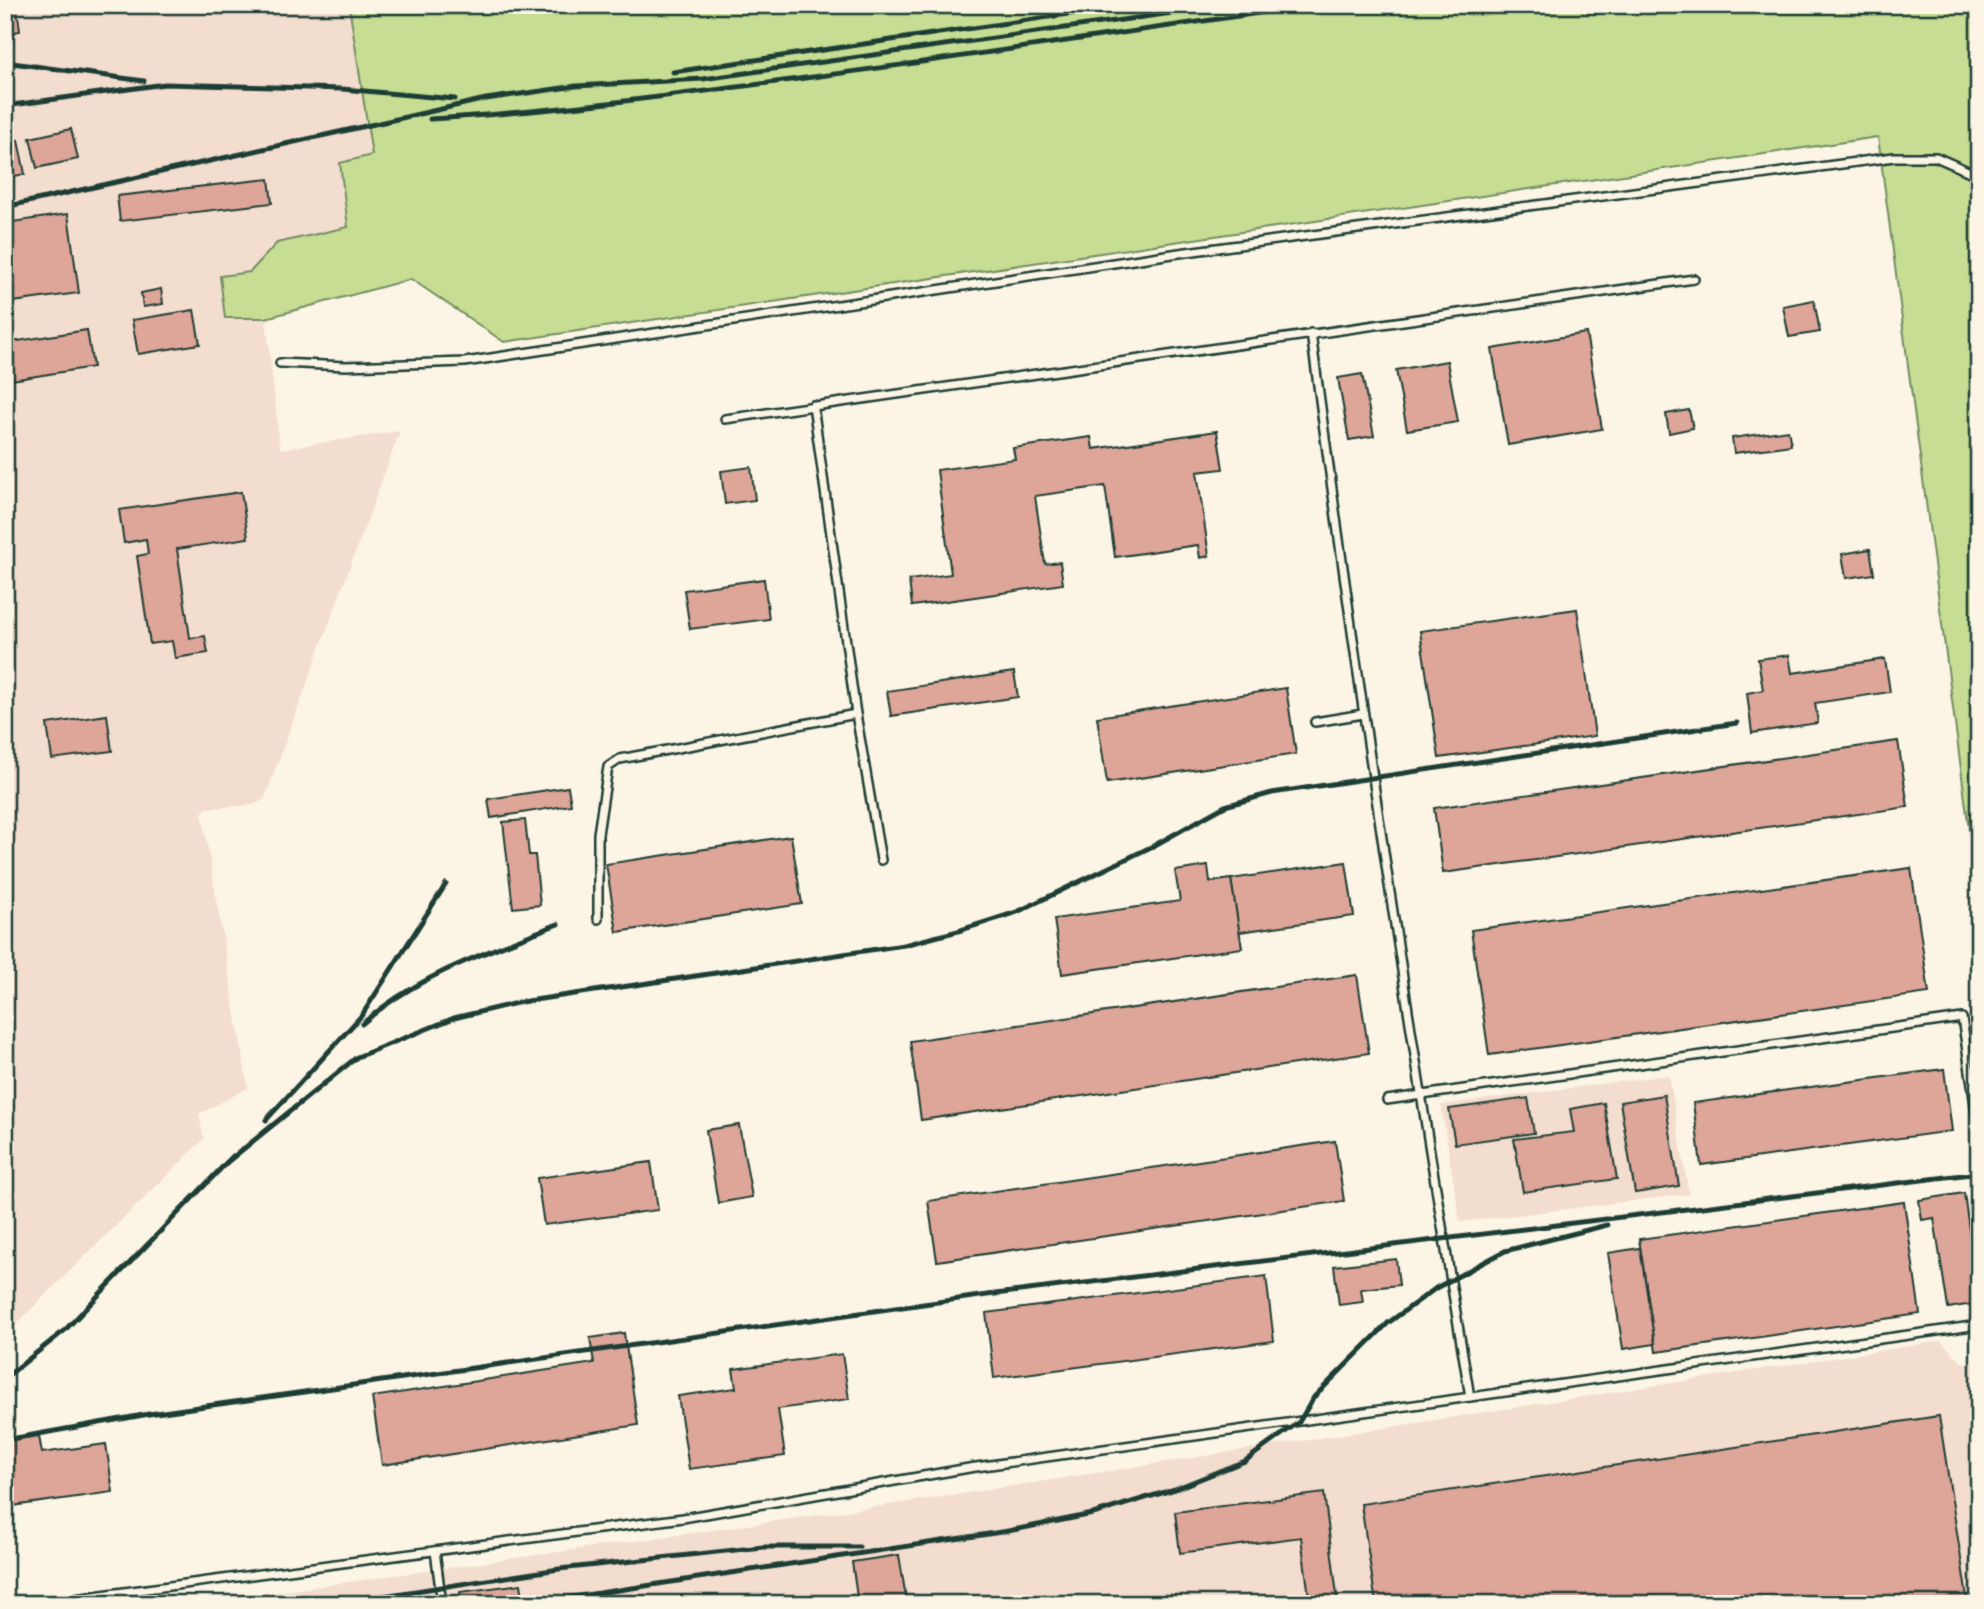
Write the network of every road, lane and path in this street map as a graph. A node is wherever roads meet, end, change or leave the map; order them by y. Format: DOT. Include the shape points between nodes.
graph roads {
  1 [pos="1979,176"];
  2 [pos="1694,279"];
  3 [pos="1311,333"];
  4 [pos="279,363"];
  5 [pos="813,405"];
  6 [pos="725,419"];
  7 [pos="856,714"];
  8 [pos="1363,715"];
  9 [pos="1315,722"];
  10 [pos="881,860"];
  11 [pos="598,919"];
  12 [pos="1420,1097"];
  13 [pos="1387,1100"];
  14 [pos="1979,1132"];
  15 [pos="1979,1325"];
  16 [pos="1469,1397"];
  17 [pos="435,1551"];
  18 [pos="33,1604"];
  19 [pos="442,1604"];
  1 -- 4 [label="lane" via="1936,157 1894,157 1179,253 465,362"];
  2 -- 3 [label="lane"];
  3 -- 5 [label="lane"];
  3 -- 8 [label="lane"];
  5 -- 6 [label="lane"];
  5 -- 7 [label="lane"];
  7 -- 10 [label="lane"];
  7 -- 11 [label="lane" via="621,759 608,767 598,834"];
  8 -- 9 [label="lane"];
  8 -- 12 [label="lane"];
  12 -- 13 [label="lane"];
  12 -- 14 [label="lane" via="1962,1018"];
  12 -- 16 [label="lane"];
  15 -- 16 [label="lane"];
  16 -- 17 [label="lane" via="969,1468 683,1518"];
  17 -- 18 [label="lane"];
  17 -- 19 [label="lane"];
}
